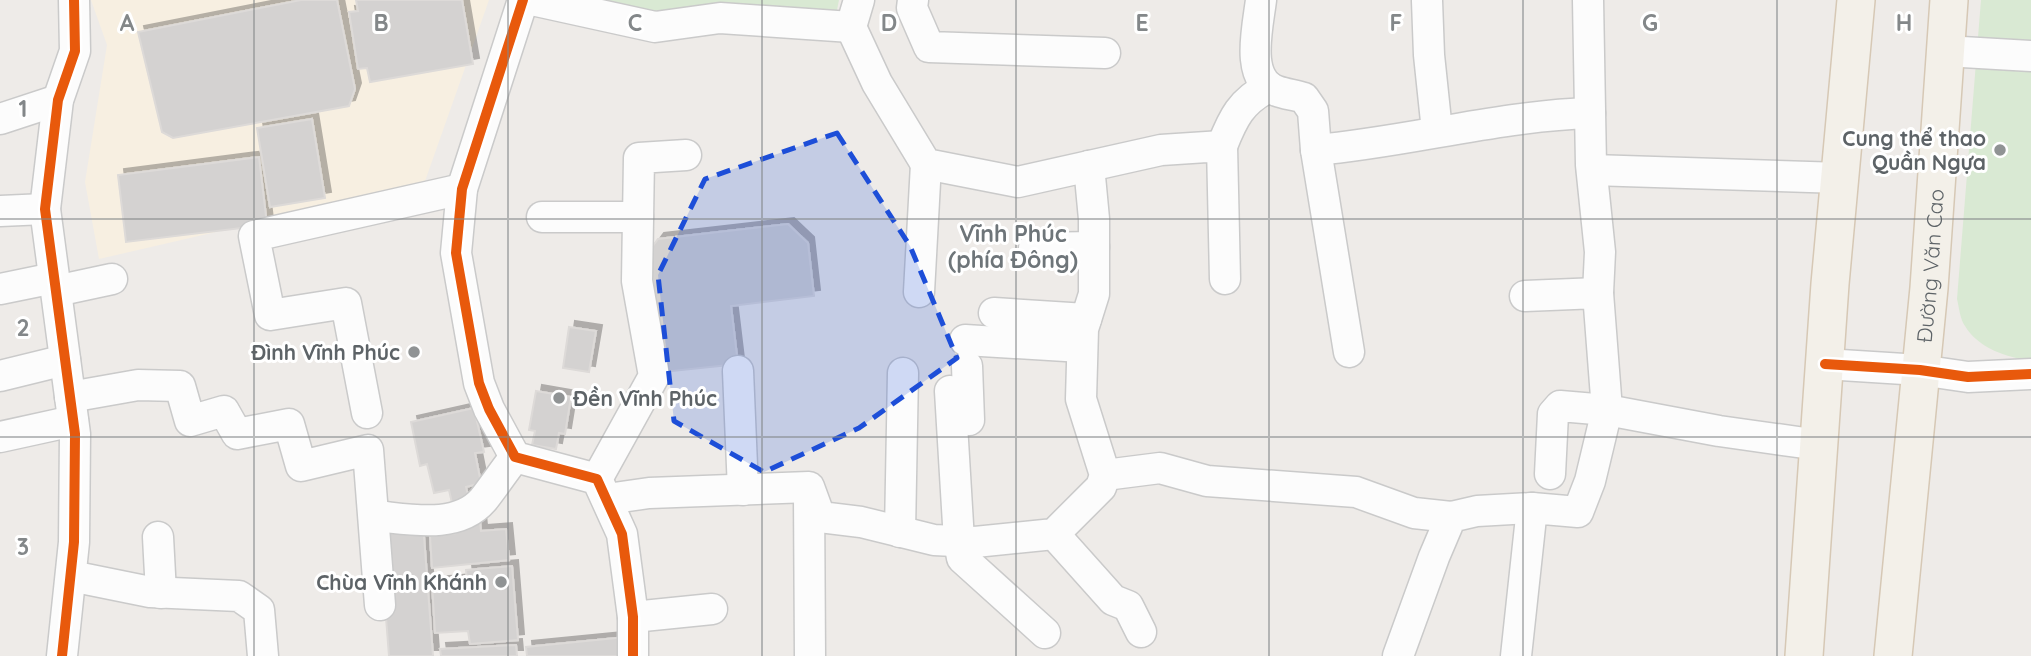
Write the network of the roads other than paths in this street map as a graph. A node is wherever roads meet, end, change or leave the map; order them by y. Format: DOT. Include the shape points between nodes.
graph roads {
  1 [pos="74,0"];
  2 [pos="523,0"];
  3 [pos="532,0"];
  4 [pos="913,0"];
  5 [pos="1261,0"];
  6 [pos="1588,0"];
  7 [pos="1856,0"];
  8 [pos="1949,0"];
  9 [pos="1427,1"];
  10 [pos="855,14"];
  11 [pos="1945,51"];
  12 [pos="1105,53"];
  13 [pos="2031,55"];
  14 [pos="1269,87"];
  15 [pos="58,100"];
  16 [pos="1590,113"];
  17 [pos="0,120"];
  18 [pos="1437,131"];
  19 [pos="1222,146"];
  20 [pos="1316,150"];
  21 [pos="686,155"];
  22 [pos="926,164"];
  23 [pos="1089,166"];
  24 [pos="1592,170"];
  25 [pos="1841,178"];
  26 [pos="462,189"];
  27 [pos="45,209"];
  28 [pos="0,211"];
  29 [pos="542,217"];
  30 [pos="638,217"];
  31 [pos="1094,247"];
  32 [pos="1034,248"];
  33 [pos="112,279"];
  34 [pos="1225,279"];
  35 [pos="55,285"];
  36 [pos="0,289"];
  37 [pos="919,292"];
  38 [pos="1598,293"];
  39 [pos="1525,296"];
  40 [pos="994,313"];
  41 [pos="1084,333"];
  42 [pos="1349,352"];
  43 [pos="65,360"];
  44 [pos="1825,363"];
  45 [pos="1920,370"];
  46 [pos="738,371"];
  47 [pos="903,373"];
  48 [pos="2031,374"];
  49 [pos="0,376"];
  50 [pos="950,391"];
  51 [pos="72,409"];
  52 [pos="1607,410"];
  53 [pos="367,413"];
  54 [pos="0,437"];
  55 [pos="1819,445"];
  56 [pos="516,457"];
  57 [pos="1550,474"];
  58 [pos="1105,475"];
  59 [pos="809,487"];
  60 [pos="602,489"];
  61 [pos="743,490"];
  62 [pos="1532,508"];
  63 [pos="375,516"];
  64 [pos="1451,517"];
  65 [pos="900,532"];
  66 [pos="1054,534"];
  67 [pos="158,537"];
  68 [pos="967,542"];
  69 [pos="71,576"];
  70 [pos="160,593"];
  71 [pos="380,606"];
  72 [pos="712,610"];
  73 [pos="633,617"];
  74 [pos="1142,632"];
  75 [pos="1045,633"];
  76 [pos="62,656"];
  77 [pos="263,656"];
  78 [pos="633,656"];
  79 [pos="810,656"];
  80 [pos="1398,656"];
  81 [pos="1516,656"];
  82 [pos="1804,656"];
  83 [pos="1893,656"];
  1 -- 15 [label="street" via="75,51"];
  2 -- 26 [label="street"];
  3 -- 10 [label="street" via="655,27 720,18"];
  4 -- 12 [label="street" via="912,8 929,47"];
  5 -- 14 [label="street" via="1255,64"];
  6 -- 16 [label="street"];
  7 -- 25 [label="main road"];
  8 -- 11 [label="main road, Đường Văn Cao"];
  9 -- 18 [label="street"];
  10 -- 22 [label="street" via="877,83"];
  11 -- 13 [label="street"];
  11 -- 45 [label="main road, Đường Văn Cao"];
  14 -- 19 [label="street" via="1242,107"];
  14 -- 20 [label="street" via="1309,102"];
  15 -- 17 [label="street"];
  15 -- 27 [label="street"];
  16 -- 18 [label="street"];
  16 -- 24 [label="street"];
  18 -- 20 [label="street"];
  19 -- 23 [label="street" via="1161,150"];
  19 -- 34 [label="street"];
  20 -- 42 [label="street"];
  21 -- 30 [label="street" via="639,158"];
  22 -- 23 [label="street" via="1018,182"];
  22 -- 37 [label="street"];
  23 -- 31 [label="street"];
  24 -- 25 [label="street"];
  24 -- 38 [label="street" via="1600,252"];
  25 -- 44 [label="main road"];
  26 -- 53 [label="street" via="254,236 270,315 346,303"];
  26 -- 56 [label="street" via="456,253 479,383"];
  27 -- 28 [label="street"];
  27 -- 35 [label="street"];
  29 -- 30 [label="street"];
  30 -- 60 [label="street" via="637,281 654,376"];
  31 -- 32 [label="street"];
  31 -- 41 [label="street" via="1094,294"];
  33 -- 35 [label="street"];
  35 -- 36 [label="street"];
  35 -- 43 [label="street"];
  38 -- 39 [label="street"];
  38 -- 52 [label="street"];
  40 -- 41 [label="street"];
  41 -- 58 [label="street" via="1082,399"];
  41 -- 68 [label="street" via="966,353"];
  43 -- 49 [label="street"];
  43 -- 51 [label="street"];
  44 -- 45 [label="street"];
  44 -- 55 [label="main road"];
  45 -- 48 [label="street" via="1968,377"];
  45 -- 83 [label="main road, Đường Văn Cao"];
  46 -- 61 [label="street"];
  47 -- 65 [label="street"];
  50 -- 68 [label="street"];
  51 -- 54 [label="street"];
  51 -- 63 [label="street" via="138,385 180,386 190,421 224,411 237,434 289,424 301,466 368,450"];
  51 -- 69 [label="street" via="75,542"];
  52 -- 55 [label="street"];
  52 -- 57 [label="street" via="1560,406 1553,414"];
  52 -- 62 [label="street" via="1578,512"];
  55 -- 82 [label="main road"];
  56 -- 60 [label="street"];
  56 -- 63 [label="street" via="482,502 458,518"];
  58 -- 64 [label="street" via="1160,468 1207,481 1356,492 1414,513"];
  58 -- 66 [label="street" via="1101,487"];
  59 -- 61 [label="street"];
  59 -- 65 [label="street" via="820,517"];
  59 -- 79 [label="street"];
  60 -- 61 [label="street" via="649,493"];
  60 -- 73 [label="street" via="622,534"];
  62 -- 64 [label="street"];
  62 -- 81 [label="street"];
  63 -- 71 [label="street"];
  64 -- 80 [label="street"];
  65 -- 68 [label="street"];
  66 -- 68 [label="street"];
  66 -- 74 [label="street" via="1113,600 1128,606"];
  67 -- 70 [label="street"];
  68 -- 75 [label="street" via="962,558"];
  69 -- 70 [label="street"];
  69 -- 76 [label="street"];
  70 -- 77 [label="street" via="239,596 259,610"];
  72 -- 73 [label="street"];
  73 -- 78 [label="street"];
}
